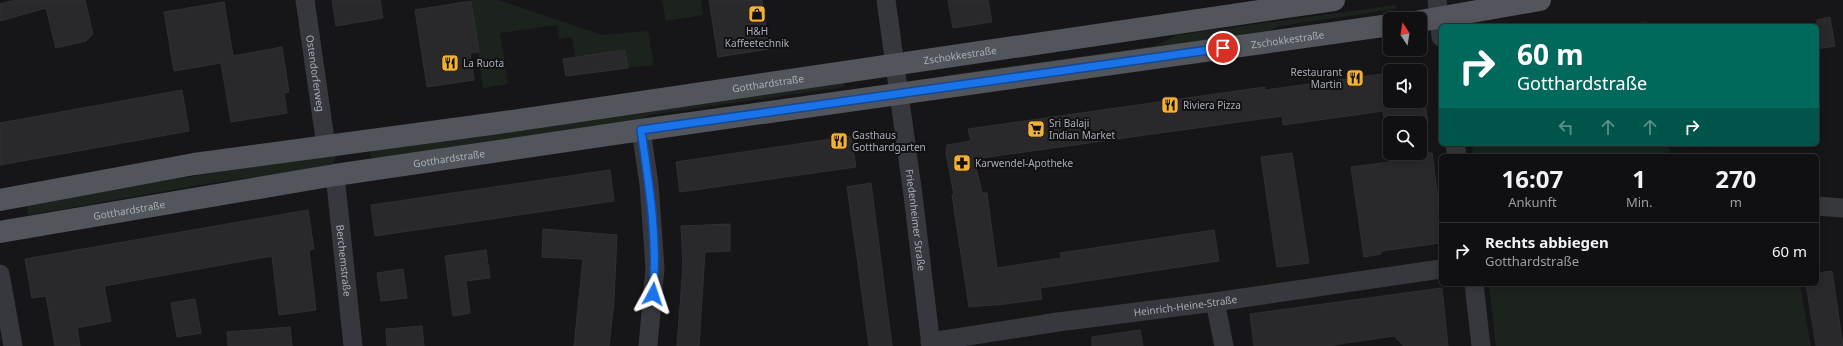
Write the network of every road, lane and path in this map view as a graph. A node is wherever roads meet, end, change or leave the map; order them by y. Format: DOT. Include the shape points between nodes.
graph roads {
  1 [pos="305,0"];
  2 [pos="886,0"];
  3 [pos="1334,0"];
  4 [pos="1540,0"];
  5 [pos="1434,19"];
  6 [pos="1383,26"];
  7 [pos="895,65"];
  8 [pos="899,93"];
  9 [pos="641,130"];
  10 [pos="326,146"];
  11 [pos="336,175"];
  12 [pos="0,200"];
  13 [pos="1819,206"];
  14 [pos="1843,208"];
  15 [pos="0,232"];
  16 [pos="1439,269"];
  17 [pos="0,274"];
  18 [pos="1474,286"];
  19 [pos="1215,302"];
  20 [pos="931,344"];
  21 [pos="13,346"];
  22 [pos="353,346"];
  23 [pos="648,346"];
  24 [pos="1224,346"];
  25 [pos="1481,346"];
  1 -- 10 [label="street, Ostendorferweg"];
  2 -- 7 [label="street, Friedenheimer Straße"];
  3 -- 7 [label="main road, Zschokkestraße"];
  4 -- 5 [label="main road"];
  6 -- 8 [label="main road, Zschokkestraße"];
  7 -- 8 [label="street, Friedenheimer Straße"];
  7 -- 10 [label="main road, Gotthardstraße"];
  8 -- 9 [label="main road, Gotthardstraße"];
  8 -- 20 [label="street, Friedenheimer Straße"];
  9 -- 11 [label="main road, Gotthardstraße"];
  9 -- 23 [label="street" via="649,184 655,268"];
  10 -- 12 [label="main road, Gotthardstraße" via="194,164"];
  11 -- 15 [label="main road, Gotthardstraße"];
  11 -- 22 [label="street, Berchemstraße"];
  13 -- 14 [label="street"];
  16 -- 19 [label="street, Heinrich-Heine-Straße"];
  17 -- 21 [label="street"];
  18 -- 25 [label="street"];
  19 -- 20 [label="street, Heinrich-Heine-Straße" via="1058,322"];
  19 -- 24 [label="street"];
}
